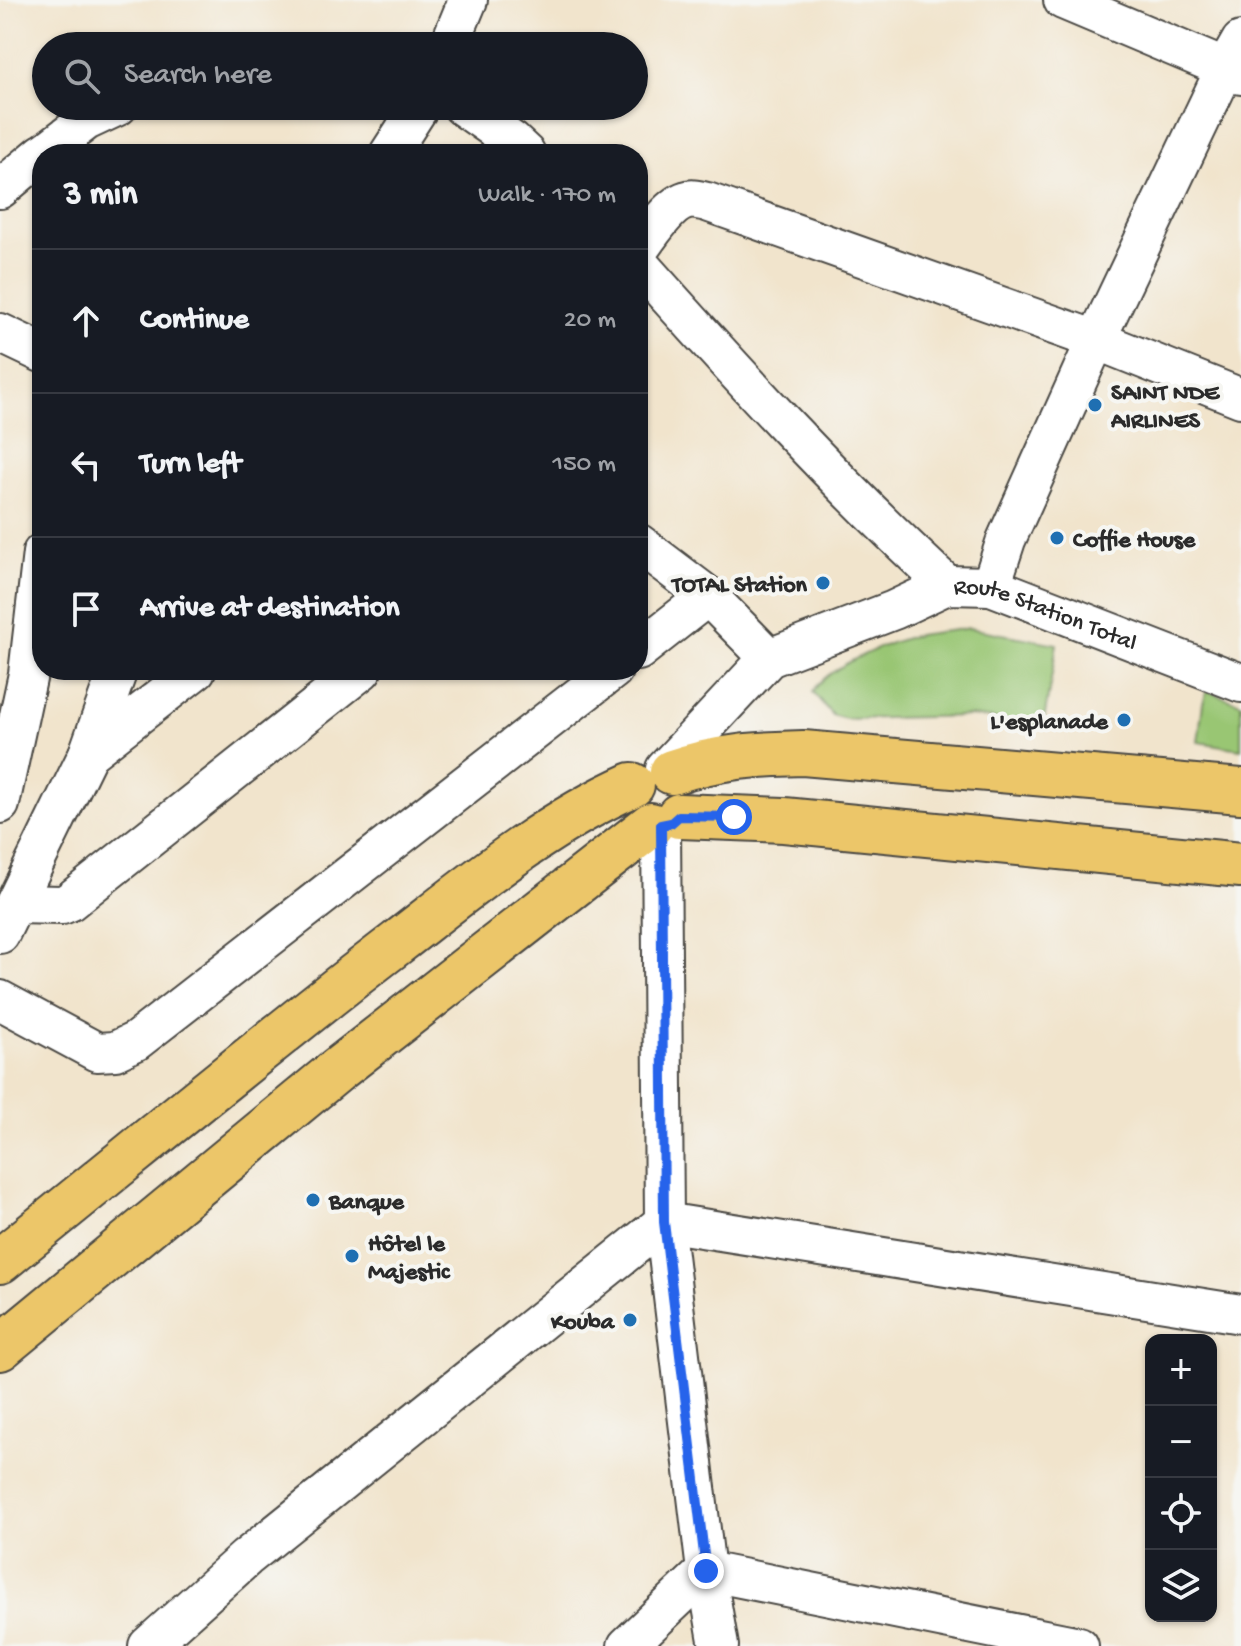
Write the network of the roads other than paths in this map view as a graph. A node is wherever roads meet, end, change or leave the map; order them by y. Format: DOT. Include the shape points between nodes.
graph roads {
  1 [pos="468,0"];
  2 [pos="1063,0"];
  3 [pos="455,32"];
  4 [pos="1236,62"];
  5 [pos="88,120"];
  6 [pos="411,120"];
  7 [pos="482,120"];
  8 [pos="55,144"];
  9 [pos="395,144"];
  10 [pos="515,144"];
  11 [pos="32,162"];
  12 [pos="0,189"];
  13 [pos="648,236"];
  14 [pos="648,274"];
  15 [pos="0,333"];
  16 [pos="1096,340"];
  17 [pos="32,348"];
  18 [pos="1241,398"];
  19 [pos="648,551"];
  20 [pos="947,585"];
  21 [pos="991,586"];
  22 [pos="708,596"];
  23 [pos="32,639"];
  24 [pos="648,643"];
  25 [pos="769,658"];
  26 [pos="114,680"];
  27 [pos="183,680"];
  28 [pos="349,680"];
  29 [pos="600,680"];
  30 [pos="1241,683"];
  31 [pos="88,754"];
  32 [pos="656,775"];
  33 [pos="1241,791"];
  34 [pos="0,804"];
  35 [pos="664,822"];
  36 [pos="1241,865"];
  37 [pos="8,919"];
  38 [pos="0,1000"];
  39 [pos="664,1222"];
  40 [pos="0,1261"];
  41 [pos="1241,1314"];
  42 [pos="0,1348"];
  43 [pos="706,1571"];
  44 [pos="148,1646"];
  45 [pos="627,1646"];
  46 [pos="719,1646"];
  47 [pos="1079,1646"];
  1 -- 3 [label="street"];
  2 -- 4 [label="street"];
  4 -- 16 [label="street"];
  5 -- 8 [label="street"];
  6 -- 9 [label="street"];
  7 -- 10 [label="street"];
  11 -- 12 [label="street"];
  13 -- 16 [label="street" via="674,208 688,200 707,202"];
  14 -- 20 [label="street" via="864,508"];
  15 -- 17 [label="street"];
  16 -- 18 [label="street"];
  16 -- 21 [label="street" via="1006,540"];
  19 -- 22 [label="street"];
  20 -- 21 [label="street, Route Station Total"];
  20 -- 25 [label="street, Route Station Total"];
  21 -- 30 [label="street, Route Station Total"];
  22 -- 24 [label="street"];
  22 -- 25 [label="street"];
  23 -- 34 [label="street"];
  25 -- 32 [label="street, Route Station Total"];
  26 -- 31 [label="street"];
  27 -- 31 [label="street"];
  28 -- 37 [label="street" via="69,902"];
  29 -- 38 [label="street" via="136,1041 97,1052"];
  31 -- 37 [label="street"];
  32 -- 33 [label="main road" via="750,754 803,753"];
  32 -- 35 [label="main road" via="685,787 687,797"];
  32 -- 40 [label="main road" via="592,802 509,857 322,1000"];
  35 -- 36 [label="main road" via="784,820"];
  35 -- 39 [label="street"];
  35 -- 42 [label="main road" via="336,1071"];
  39 -- 41 [label="street"];
  39 -- 43 [label="street"];
  39 -- 44 [label="street" via="246,1558"];
  43 -- 45 [label="street"];
  43 -- 46 [label="street"];
  43 -- 47 [label="street"];
}
